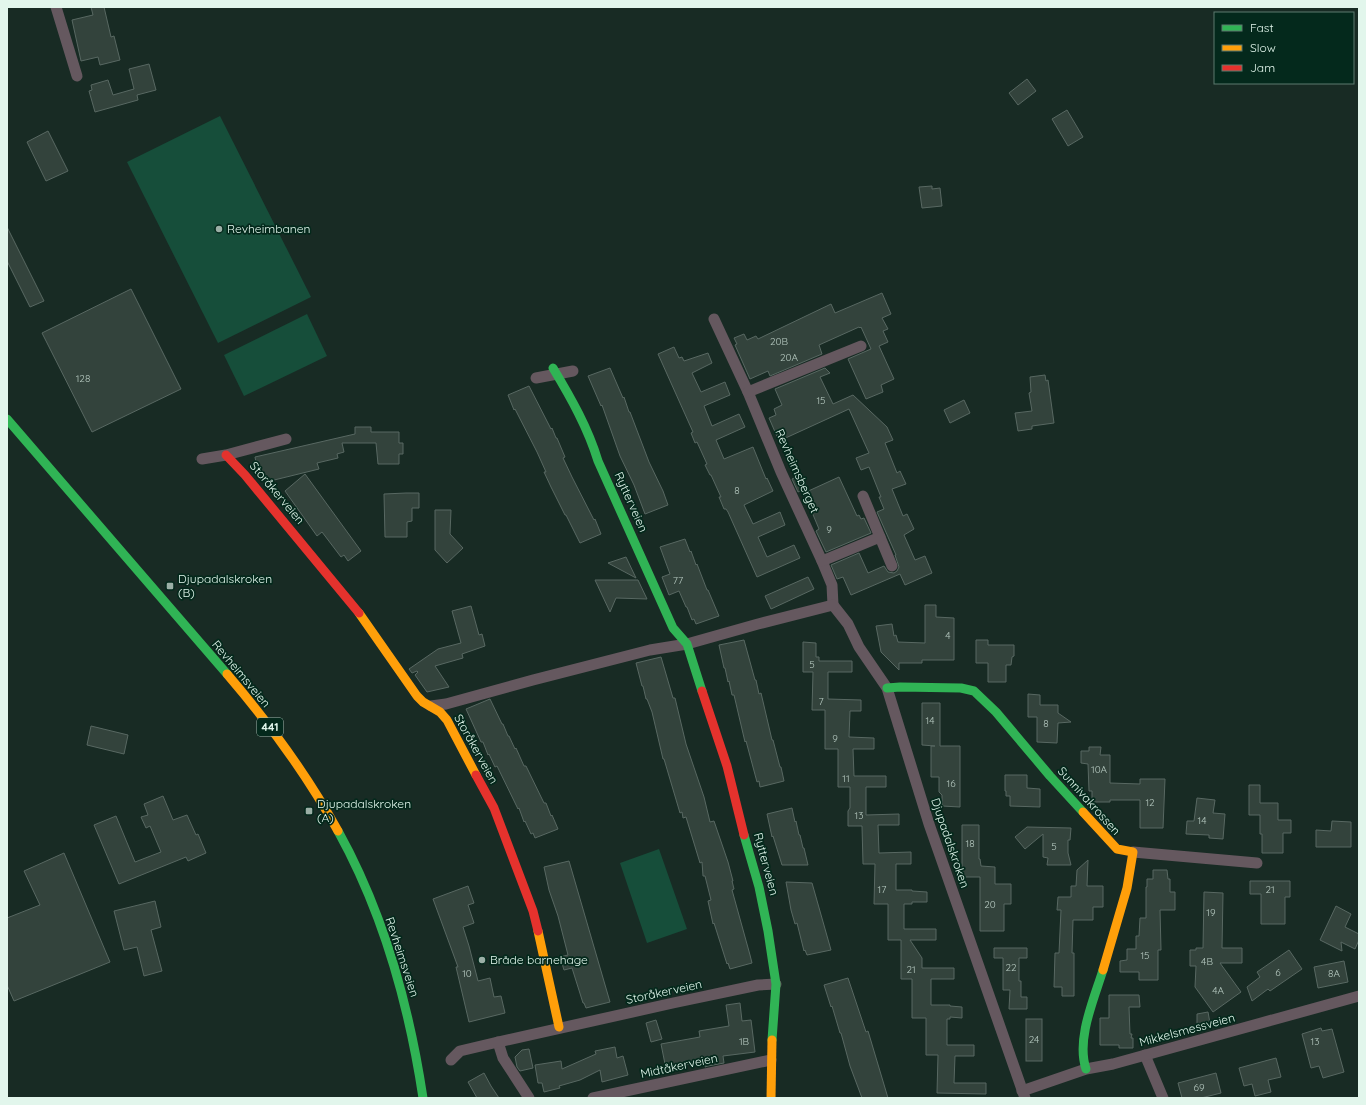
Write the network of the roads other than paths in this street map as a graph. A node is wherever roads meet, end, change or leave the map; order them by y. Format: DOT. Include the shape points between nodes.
graph roads {
  1 [pos="56,7"];
  2 [pos="77,76"];
  3 [pos="714,319"];
  4 [pos="861,346"];
  5 [pos="555,371"];
  6 [pos="573,371"];
  7 [pos="536,378"];
  8 [pos="748,392"];
  9 [pos="7,419"];
  10 [pos="286,439"];
  11 [pos="226,455"];
  12 [pos="202,459"];
  13 [pos="863,496"];
  14 [pos="880,537"];
  15 [pos="822,561"];
  16 [pos="892,566"];
  17 [pos="834,605"];
  18 [pos="688,644"];
  19 [pos="887,688"];
  20 [pos="431,706"];
  21 [pos="1133,852"];
  22 [pos="1257,863"];
  23 [pos="776,984"];
  24 [pos="1359,996"];
  25 [pos="559,1027"];
  26 [pos="498,1042"];
  27 [pos="1145,1055"];
  28 [pos="451,1060"];
  29 [pos="771,1060"];
  30 [pos="1086,1069"];
  31 [pos="1023,1094"];
  32 [pos="423,1098"];
  33 [pos="529,1098"];
  34 [pos="593,1098"];
  35 [pos="771,1098"];
  36 [pos="1163,1098"];
  1 -- 2 [label="street"];
  3 -- 8 [label="street, Revheimsberget"];
  4 -- 8 [label="street"];
  5 -- 6 [label="street"];
  5 -- 7 [label="street"];
  5 -- 18 [label="street, Rytterveien" via="576,407 673,628"];
  8 -- 15 [label="street, Revheimsberget"];
  9 -- 32 [label="street, Revheimsveien / 441" via="251,702 322,802 370,897 388,945 405,1003"];
  10 -- 11 [label="street, Storåkerveien"];
  11 -- 12 [label="street, Storåkerveien"];
  11 -- 20 [label="street, Storåkerveien" via="358,611 417,696"];
  13 -- 14 [label="street"];
  14 -- 15 [label="street"];
  14 -- 16 [label="street"];
  15 -- 17 [label="street, Revheimsberget" via="832,585"];
  17 -- 18 [label="street"];
  17 -- 19 [label="street, Djupadalskroken"];
  18 -- 20 [label="street" via="650,650"];
  18 -- 23 [label="street, Rytterveien" via="727,766 736,810 760,887"];
  19 -- 21 [label="street, Sunnivakrossen" via="961,688 974,691 996,712 1117,849"];
  19 -- 31 [label="street, Djupadalskroken" via="929,824"];
  20 -- 25 [label="street, Storåkerveien" via="447,720 494,808 533,911"];
  21 -- 22 [label="street"];
  21 -- 30 [label="street" via="1127,888 1085,1030 1083,1062"];
  23 -- 25 [label="street, Storåkerveien"];
  23 -- 29 [label="street, Rytterveien"];
  24 -- 27 [label="street, Mikkelsmessveien"];
  25 -- 26 [label="street, Storåkerveien"];
  26 -- 28 [label="street, Storåkerveien" via="460,1052"];
  26 -- 33 [label="street" via="503,1058"];
  27 -- 30 [label="street, Mikkelsmessveien"];
  27 -- 36 [label="street"];
  29 -- 34 [label="street, Midtåkerveien"];
  29 -- 35 [label="street, Rytterveien"];
  30 -- 31 [label="street, Mikkelsmessveien"];
}
